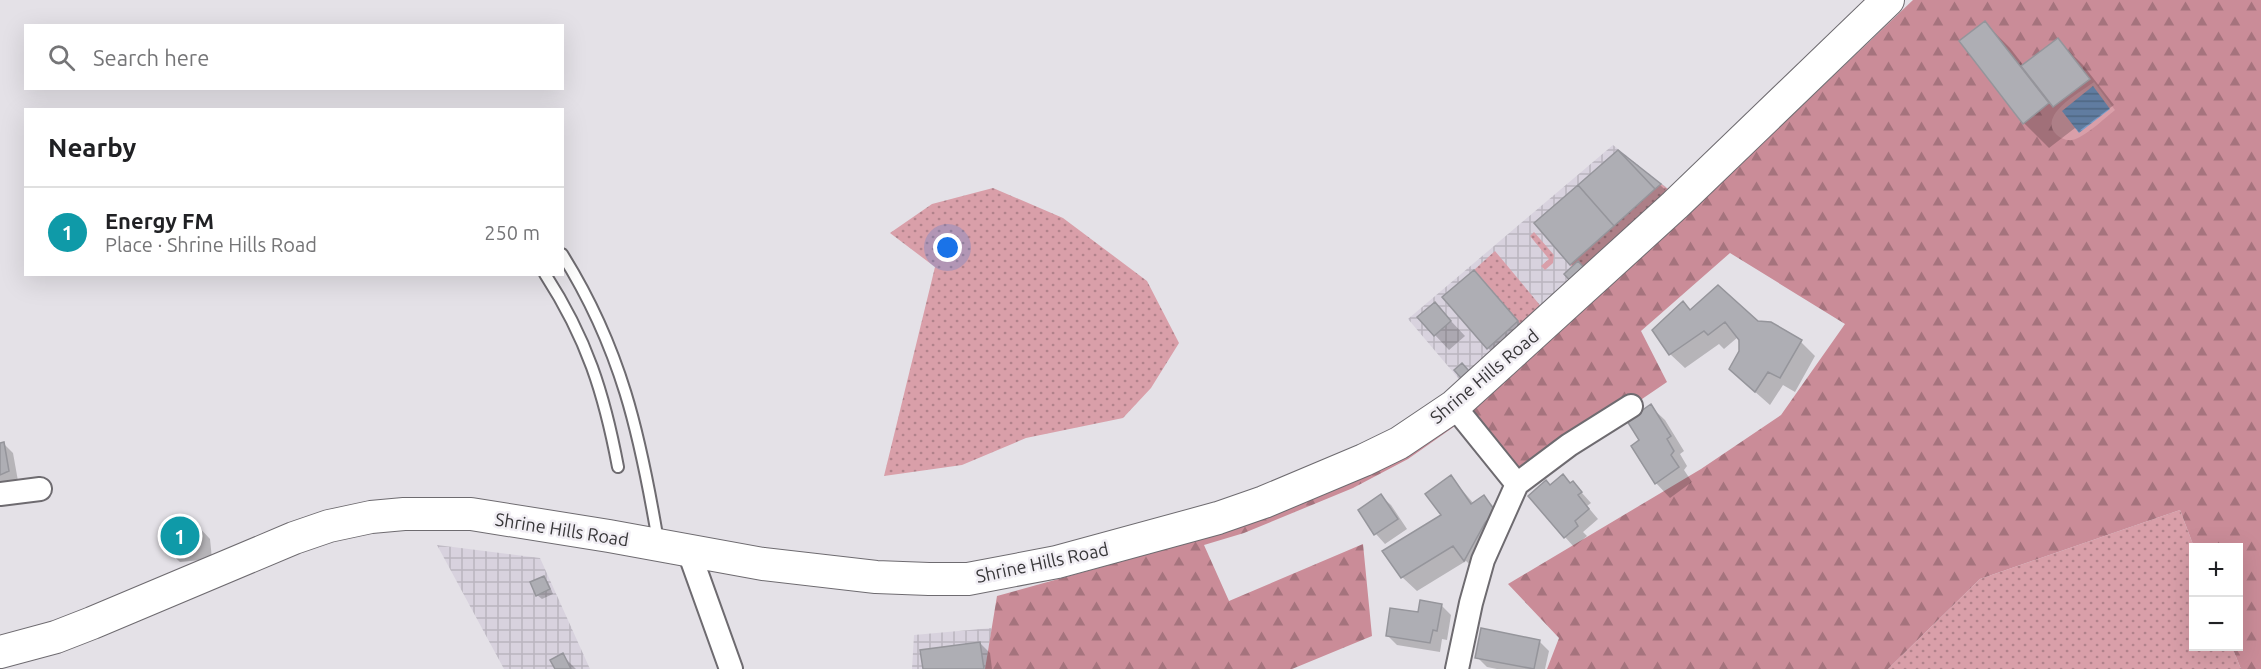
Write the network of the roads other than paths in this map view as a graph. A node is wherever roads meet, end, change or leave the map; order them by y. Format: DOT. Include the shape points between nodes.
graph roads {
  1 [pos="1888,0"];
  2 [pos="564,258"];
  3 [pos="547,276"];
  4 [pos="1454,406"];
  5 [pos="1631,406"];
  6 [pos="618,467"];
  7 [pos="1517,484"];
  8 [pos="40,489"];
  9 [pos="0,494"];
  10 [pos="659,545"];
  11 [pos="689,552"];
  12 [pos="0,652"];
  13 [pos="731,669"];
  14 [pos="1457,669"];
  1 -- 4 [label="street, Shrine Hills Road" via="1675,205 1550,312"];
  2 -- 10 [label="lane" via="598,317 620,370 633,414"];
  3 -- 6 [label="lane" via="590,359 602,392"];
  4 -- 7 [label="street"];
  4 -- 11 [label="street, Shrine Hills Road" via="1399,443 1264,502 1148,538 1004,573 968,579 876,577"];
  5 -- 7 [label="street"];
  7 -- 14 [label="street" via="1483,560"];
  8 -- 9 [label="street"];
  10 -- 11 [label="street, Shrine Hills Road"];
  10 -- 12 [label="street, Shrine Hills Road" via="471,514 371,517 294,538 92,623"];
  11 -- 13 [label="street"];
}
